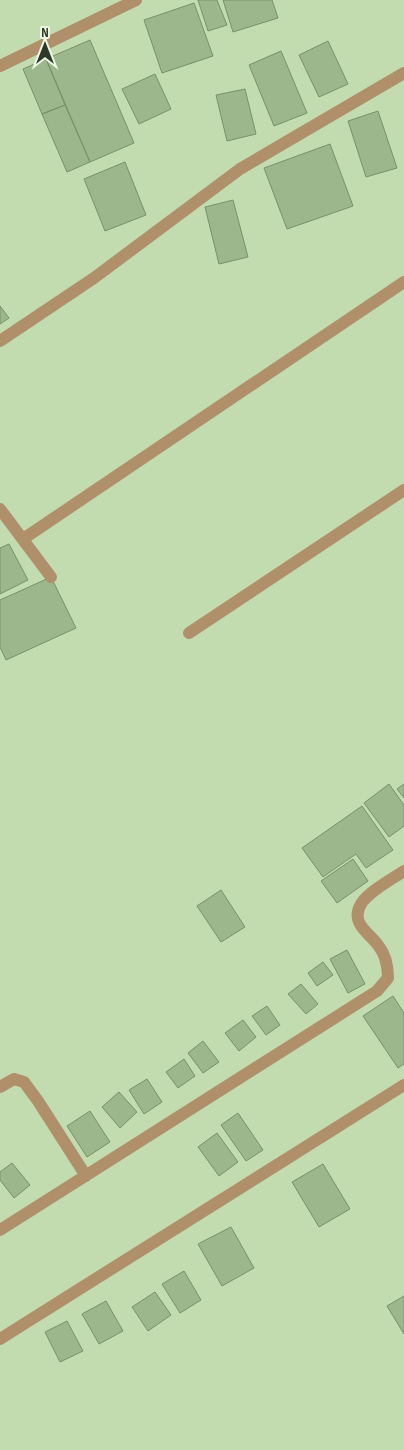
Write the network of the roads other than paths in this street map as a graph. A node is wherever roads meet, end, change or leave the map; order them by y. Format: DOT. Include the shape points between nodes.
graph roads {
  1 [pos="136,0"];
  2 [pos="0,66"];
  3 [pos="404,73"];
  4 [pos="404,282"];
  5 [pos="0,342"];
  6 [pos="404,490"];
  7 [pos="0,509"];
  8 [pos="22,538"];
  9 [pos="51,576"];
  10 [pos="189,633"];
  11 [pos="404,872"];
  12 [pos="404,1085"];
  13 [pos="0,1087"];
  14 [pos="86,1176"];
  15 [pos="0,1230"];
  16 [pos="0,1339"];
  1 -- 2 [label="street"];
  3 -- 5 [label="street" via="240,169 94,278"];
  4 -- 8 [label="street"];
  6 -- 10 [label="street"];
  7 -- 8 [label="street"];
  8 -- 9 [label="street"];
  11 -- 14 [label="street" via="373,892 361,903 356,916 360,926 379,946 388,965 388,978 377,991"];
  12 -- 16 [label="street"];
  13 -- 14 [label="street" via="14,1079 24,1082"];
  14 -- 15 [label="street"];
}
